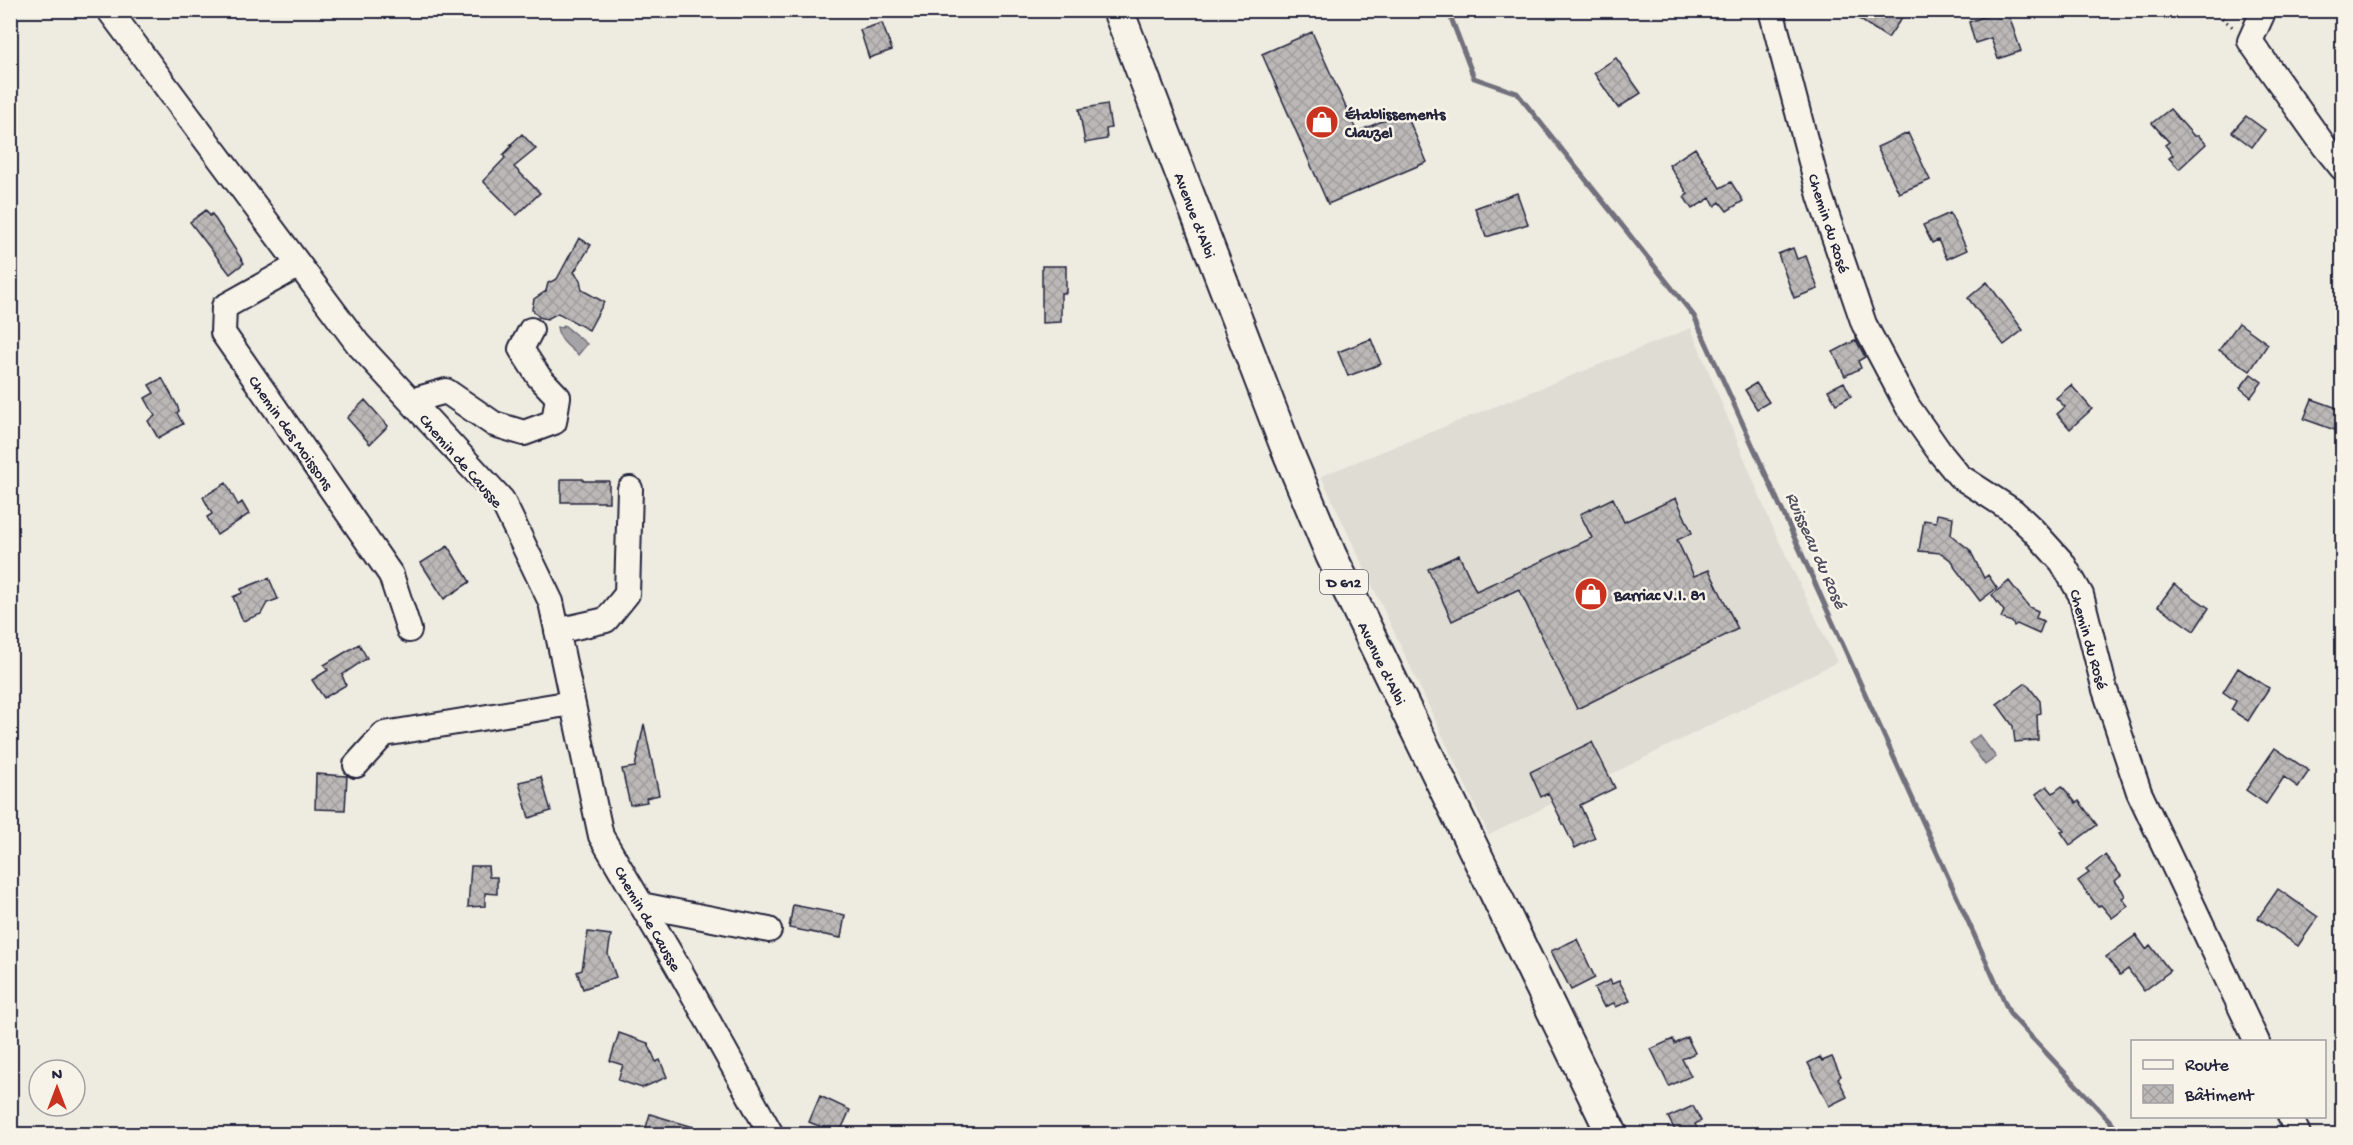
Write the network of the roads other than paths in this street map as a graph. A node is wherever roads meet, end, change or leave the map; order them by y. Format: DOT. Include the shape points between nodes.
graph roads {
  1 [pos="109,10"];
  2 [pos="1118,10"];
  3 [pos="1772,10"];
  4 [pos="2264,10"];
  5 [pos="2343,168"];
  6 [pos="299,265"];
  7 [pos="531,330"];
  8 [pos="411,401"];
  9 [pos="630,489"];
  10 [pos="409,630"];
  11 [pos="557,631"];
  12 [pos="572,703"];
  13 [pos="356,765"];
  14 [pos="641,905"];
  15 [pos="769,930"];
  16 [pos="2257,1040"];
  17 [pos="2291,1118"];
  18 [pos="771,1134"];
  19 [pos="1612,1134"];
  20 [pos="2298,1134"];
  1 -- 6 [label="street, Chemin de Causse"];
  2 -- 19 [label="main road, Avenue d'Albi / D 612" via="1331,555"];
  3 -- 16 [label="street, Chemin du Rosé" via="1820,196 1864,324 1908,407 1959,476 2013,512 2032,530 2062,562 2081,595 2108,699 2139,792"];
  4 -- 5 [label="street" via="2250,41"];
  6 -- 8 [label="street, Chemin de Causse" via="358,344"];
  6 -- 10 [label="street, Chemin des Moissons" via="224,307 223,333 391,575"];
  7 -- 8 [label="street" via="521,350 558,397 554,422 524,433 494,424 446,391"];
  8 -- 11 [label="street, Chemin de Causse" via="502,500 551,602"];
  9 -- 11 [label="street" via="627,594 606,620"];
  11 -- 12 [label="street, Chemin de Causse"];
  12 -- 13 [label="street" via="384,734"];
  12 -- 14 [label="street, Chemin de Causse" via="601,836"];
  14 -- 15 [label="street"];
  14 -- 18 [label="street, Chemin de Causse"];
  17 -- 20 [label="street"];
}
